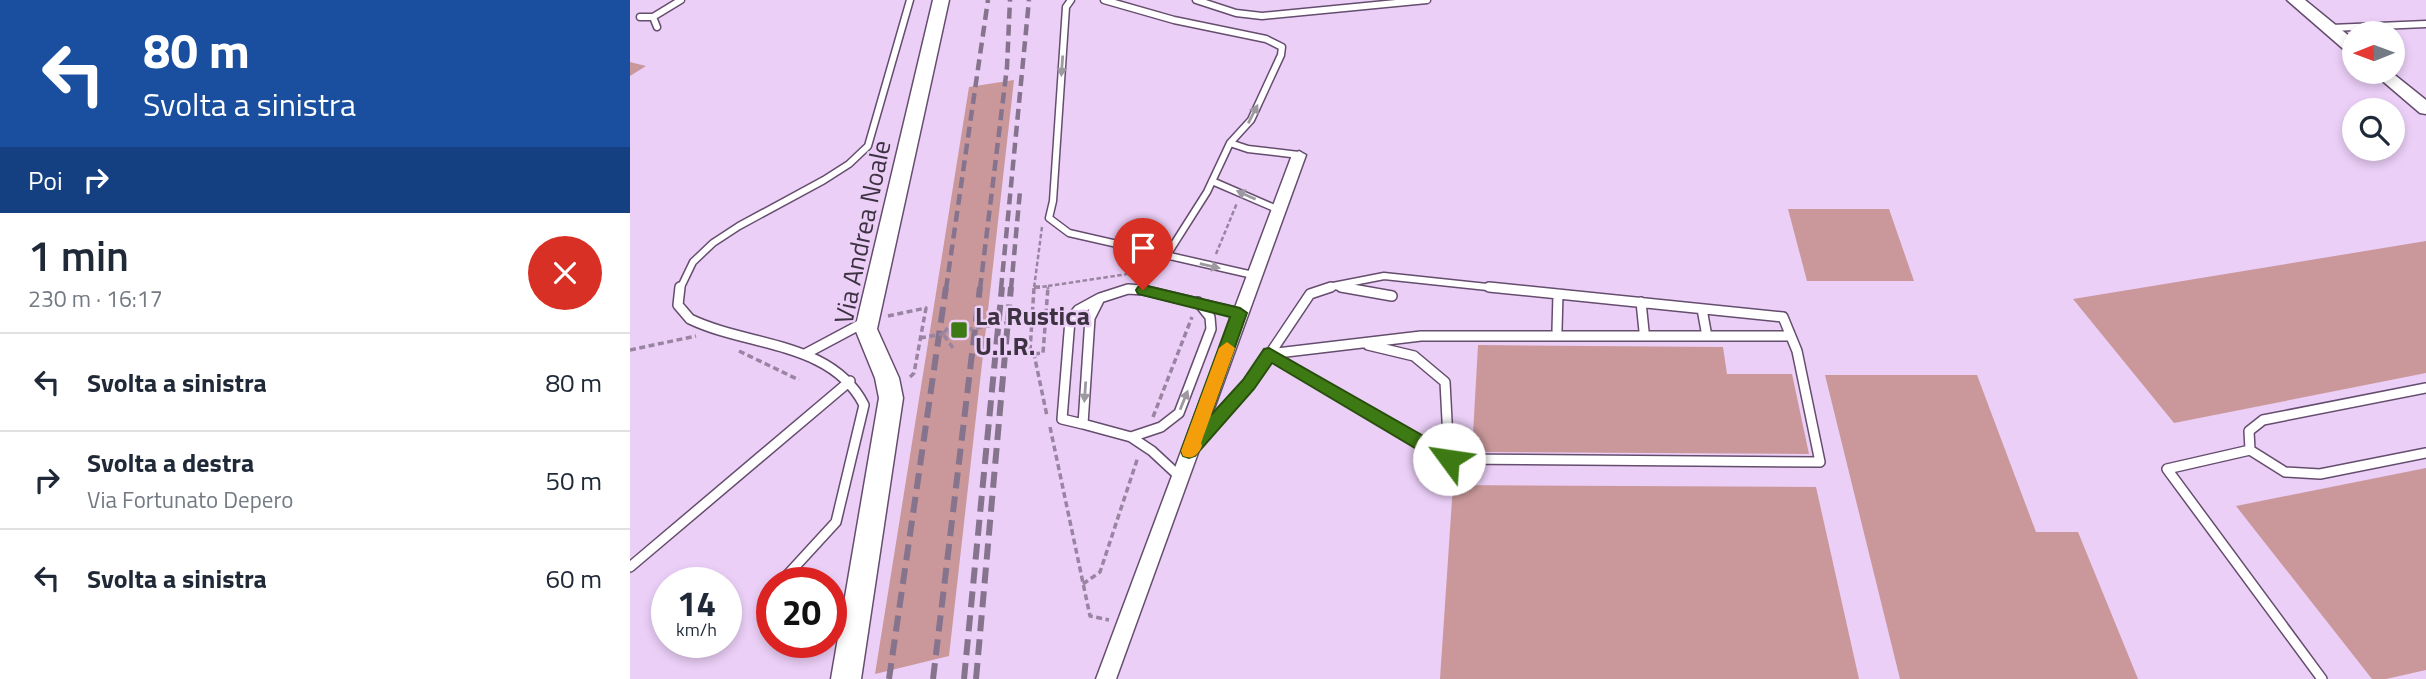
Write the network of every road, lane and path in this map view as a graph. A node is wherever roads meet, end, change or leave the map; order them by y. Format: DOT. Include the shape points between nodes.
graph roads {
  1 [pos="681,0"];
  2 [pos="910,0"];
  3 [pos="942,0"];
  4 [pos="1071,0"];
  5 [pos="1104,0"];
  6 [pos="1196,0"];
  7 [pos="1427,0"];
  8 [pos="2295,0"];
  9 [pos="640,17"];
  10 [pos="653,17"];
  11 [pos="2426,24"];
  12 [pos="657,27"];
  13 [pos="2328,28"];
  14 [pos="2342,39"];
  15 [pos="2396,84"];
  16 [pos="2426,109"];
  17 [pos="1230,143"];
  18 [pos="1299,155"];
  19 [pos="1212,181"];
  20 [pos="1241,193"];
  21 [pos="1279,210"];
  22 [pos="1049,218"];
  23 [pos="1154,252"];
  24 [pos="1167,255"];
  25 [pos="1211,266"];
  26 [pos="1253,275"];
  27 [pos="1048,286"];
  28 [pos="1333,286"];
  29 [pos="1034,289"];
  30 [pos="1558,294"];
  31 [pos="1392,296"];
  32 [pos="1100,298"];
  33 [pos="1198,302"];
  34 [pos="1642,302"];
  35 [pos="1702,309"];
  36 [pos="1240,313"];
  37 [pos="1033,318"];
  38 [pos="954,320"];
  39 [pos="867,321"];
  40 [pos="1557,330"];
  41 [pos="1644,331"];
  42 [pos="1706,331"];
  43 [pos="943,334"];
  44 [pos="703,335"];
  45 [pos="1790,336"];
  46 [pos="920,338"];
  47 [pos="1360,343"];
  48 [pos="727,346"];
  49 [pos="953,348"];
  50 [pos="630,350"];
  51 [pos="805,354"];
  52 [pos="1034,354"];
  53 [pos="1269,354"];
  54 [pos="914,373"];
  55 [pos="799,380"];
  56 [pos="850,380"];
  57 [pos="2426,388"];
  58 [pos="1083,424"];
  59 [pos="1147,432"];
  60 [pos="1130,437"];
  61 [pos="1142,445"];
  62 [pos="2250,450"];
  63 [pos="1189,451"];
  64 [pos="2426,453"];
  65 [pos="1449,459"];
  66 [pos="1180,477"];
  67 [pos="630,567"];
  68 [pos="795,567"];
  69 [pos="1083,584"];
  70 [pos="1125,624"];
  71 [pos="846,679"];
  72 [pos="1105,679"];
  73 [pos="2322,679"];
  1 -- 10 [label="lane"];
  2 -- 51 [label="lane" via="868,146 860,156 715,243 691,265 680,285 678,305 688,318"];
  3 -- 39 [label="street, Via Andrea Noale"];
  4 -- 22 [label="lane, one-way" via="1066,7"];
  17 -- 5 [label="lane, one-way" via="1251,120 1281,55 1280,45"];
  6 -- 7 [label="lane" via="1236,13 1268,16"];
  8 -- 13 [label="street"];
  9 -- 10 [label="lane"];
  10 -- 12 [label="lane"];
  11 -- 13 [label="lane"];
  13 -- 14 [label="street"];
  15 -- 16 [label="street"];
  17 -- 18 [label="lane"];
  17 -- 19 [label="lane"];
  18 -- 21 [label="street"];
  19 -- 20 [label="lane"];
  19 -- 24 [label="lane"];
  21 -- 20 [label="lane, one-way"];
  20 -- 25 [label="path"];
  21 -- 26 [label="street"];
  22 -- 23 [label="lane" via="1069,233"];
  22 -- 29 [label="path" via="1042,220"];
  23 -- 24 [label="lane"];
  23 -- 27 [label="path" via="1141,272"];
  24 -- 25 [label="lane, one-way"];
  25 -- 26 [label="lane"];
  26 -- 36 [label="street"];
  27 -- 29 [label="path"];
  27 -- 52 [label="path" via="1043,353"];
  28 -- 30 [label="lane" via="1384,276"];
  28 -- 31 [label="lane"];
  28 -- 53 [label="lane" via="1310,294"];
  29 -- 37 [label="path"];
  30 -- 34 [label="lane"];
  30 -- 40 [label="lane"];
  32 -- 33 [label="lane" via="1128,289"];
  32 -- 58 [label="lane, one-way" via="1090,317"];
  32 -- 58 [label="lane" via="1070,320 1062,419"];
  33 -- 36 [label="lane"];
  33 -- 59 [label="path"];
  59 -- 33 [label="lane, one-way" via="1179,413 1207,343 1210,317"];
  34 -- 35 [label="lane"];
  34 -- 41 [label="lane"];
  35 -- 42 [label="lane"];
  35 -- 45 [label="lane" via="1783,317"];
  36 -- 63 [label="street"];
  37 -- 43 [label="path, bridge"];
  37 -- 52 [label="path" via="1030,351"];
  38 -- 43 [label="path"];
  39 -- 46 [label="path" via="926,308"];
  39 -- 51 [label="lane"];
  39 -- 71 [label="street, Via Andrea Noale" via="868,342 890,380 891,398"];
  43 -- 46 [label="path, bridge"];
  43 -- 49 [label="path"];
  44 -- 50 [label="path"];
  45 -- 47 [label="lane" via="1421,336"];
  45 -- 65 [label="lane" via="1820,462"];
  46 -- 54 [label="path"];
  47 -- 53 [label="lane"];
  47 -- 65 [label="lane" via="1414,356 1445,382"];
  48 -- 55 [label="path"];
  51 -- 56 [label="lane"];
  52 -- 69 [label="path"];
  53 -- 63 [label="lane" via="1249,385"];
  53 -- 65 [label="lane"];
  56 -- 67 [label="lane"];
  56 -- 68 [label="lane" via="864,405 836,522"];
  57 -- 62 [label="lane" via="2263,420 2249,431"];
  58 -- 60 [label="lane"];
  59 -- 60 [label="lane"];
  60 -- 61 [label="lane"];
  61 -- 66 [label="lane"];
  61 -- 69 [label="path" via="1100,572"];
  62 -- 64 [label="lane" via="2285,472 2320,474"];
  62 -- 73 [label="lane" via="2167,469"];
  63 -- 66 [label="street"];
  66 -- 70 [label="street"];
  69 -- 70 [label="path" via="1090,617"];
  70 -- 72 [label="street"];
}
